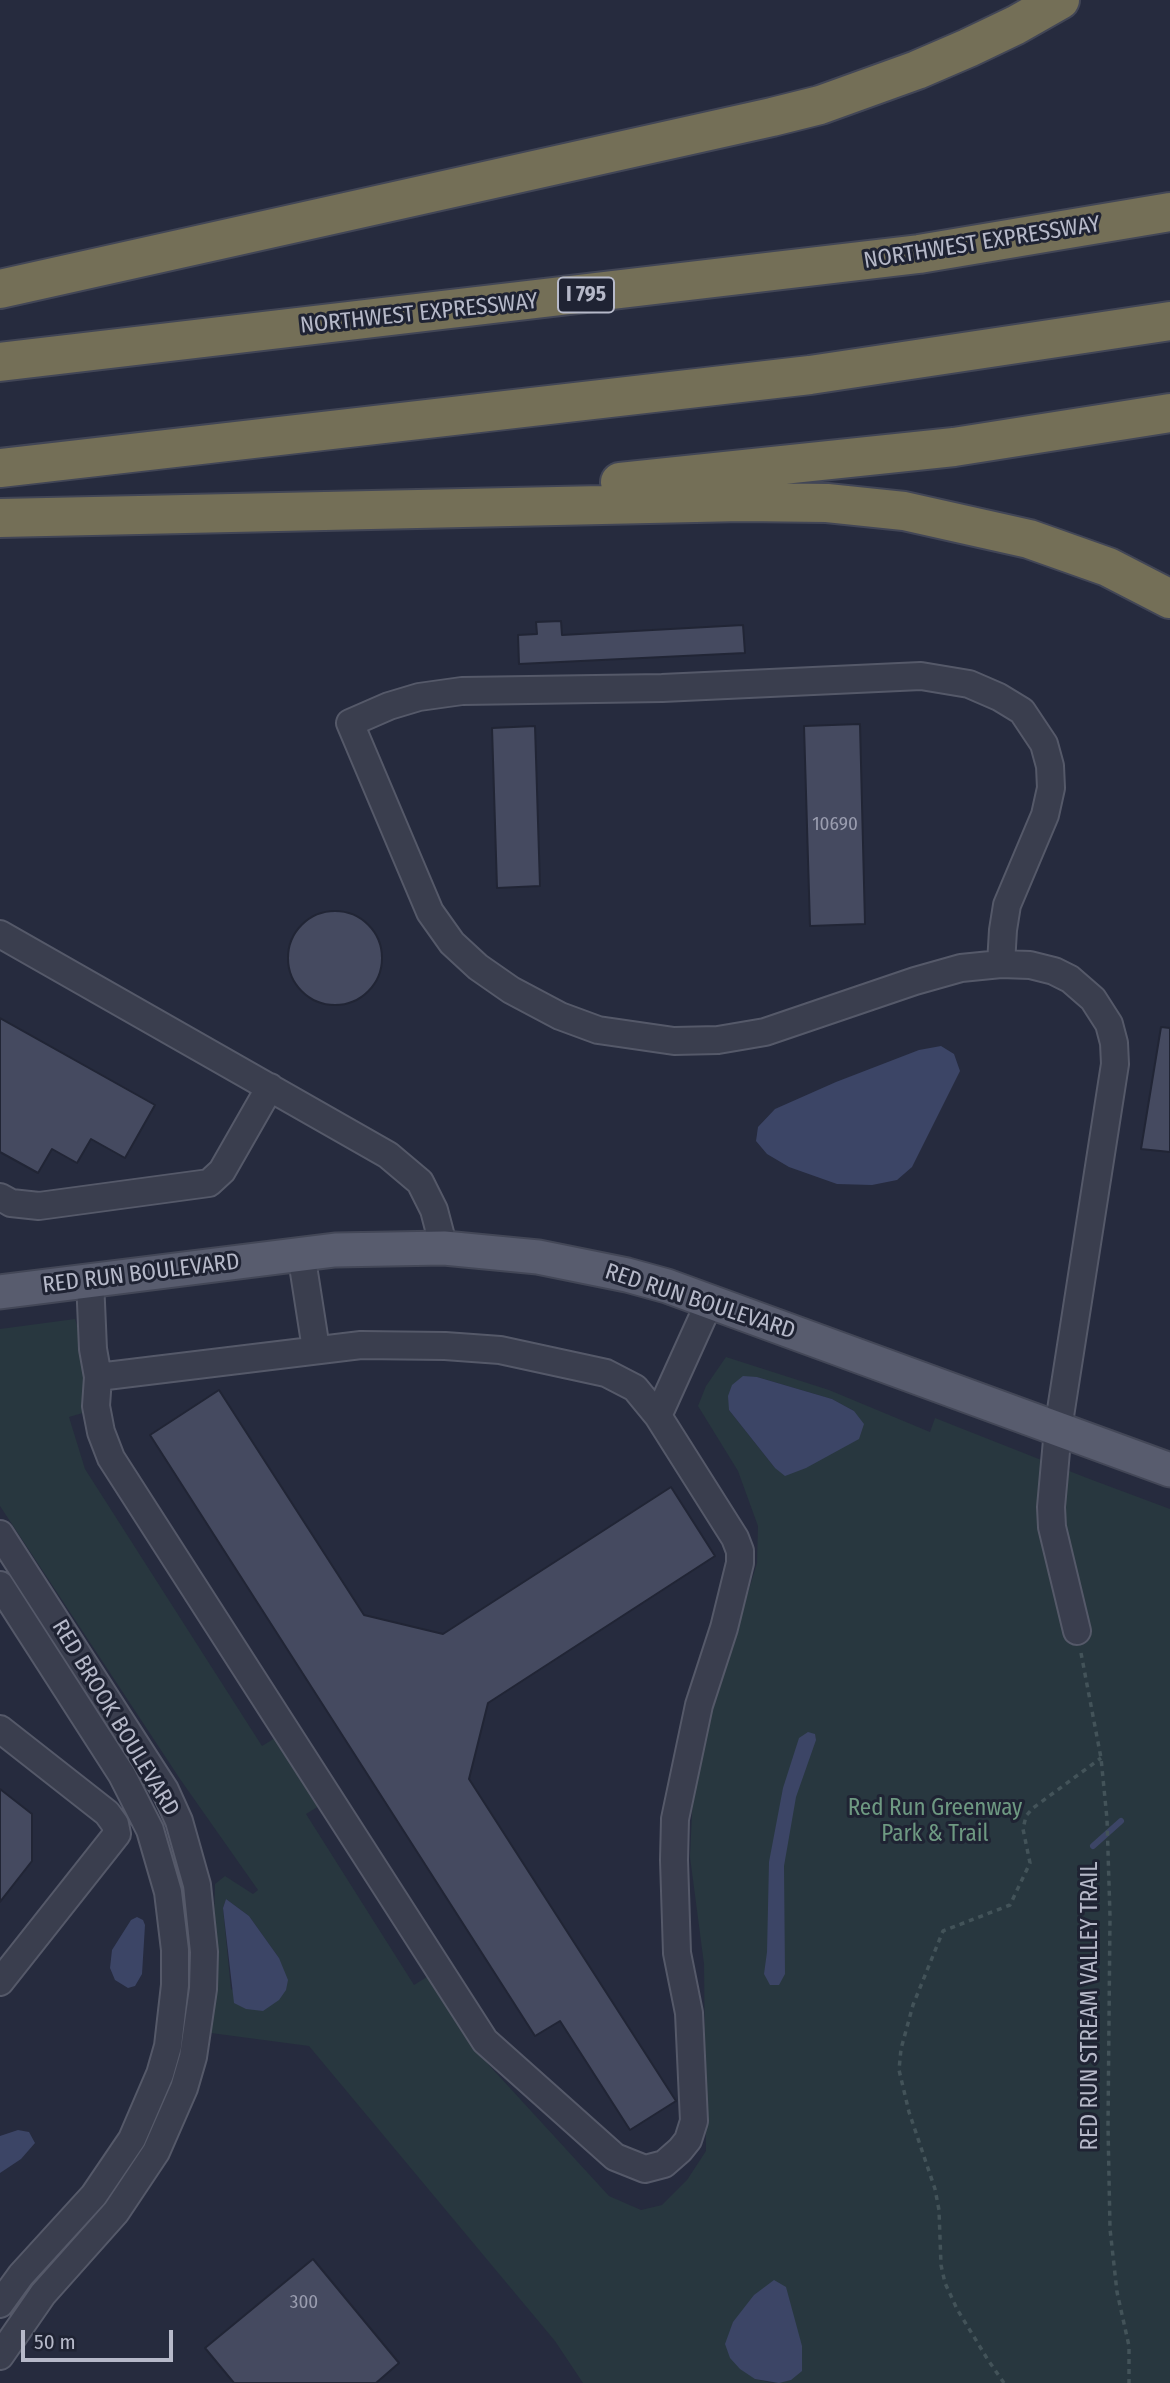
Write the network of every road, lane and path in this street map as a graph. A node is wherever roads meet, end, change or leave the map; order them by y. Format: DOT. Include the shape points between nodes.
graph roads {
  1 [pos="1060,0"];
  2 [pos="1170,212"];
  3 [pos="0,289"];
  4 [pos="1170,321"];
  5 [pos="0,362"];
  6 [pos="1170,413"];
  7 [pos="0,468"];
  8 [pos="136,514"];
  9 [pos="0,518"];
  10 [pos="1170,599"];
  11 [pos="0,934"];
  12 [pos="1001,964"];
  13 [pos="270,1087"];
  14 [pos="0,1197"];
  15 [pos="444,1248"];
  16 [pos="301,1253"];
  17 [pos="90,1280"];
  18 [pos="0,1292"];
  19 [pos="710,1301"];
  20 [pos="316,1349"];
  21 [pos="98,1377"];
  22 [pos="658,1416"];
  23 [pos="1058,1429"];
  24 [pos="1170,1469"];
  25 [pos="0,1534"];
  26 [pos="0,1586"];
  27 [pos="1077,1630"];
  28 [pos="0,1729"];
  29 [pos="1101,1758"];
  30 [pos="0,1982"];
  31 [pos="149,2103"];
  32 [pos="173,2115"];
  33 [pos="0,2304"];
  34 [pos="0,2357"];
  35 [pos="1004,2383"];
  36 [pos="1129,2383"];
  1 -- 3 [label="highway" via="968,48 820,105"];
  2 -- 5 [label="highway, NORTHWEST EXPRESSWAY / I 795" via="919,254"];
  4 -- 7 [label="highway" via="810,375"];
  6 -- 8 [label="highway" via="954,447 622,482"];
  8 -- 9 [label="highway"];
  8 -- 10 [label="highway" via="827,503 904,511 1029,539 1108,567"];
  11 -- 13 [label="street"];
  12 -- 12 [label="street" via="1007,905 1045,815 1050,766 1044,744 1022,711 969,684 921,676 662,688 462,691 419,697 350,723 430,912 452,943 511,990 560,1016 598,1030 674,1041 718,1040 765,1032 961,968"];
  12 -- 23 [label="street" via="1043,967 1070,979 1105,1016 1114,1043 1113,1086"];
  13 -- 14 [label="street" via="222,1171 209,1183 39,1206"];
  13 -- 15 [label="street" via="388,1155 420,1182 434,1210"];
  15 -- 16 [label="main road, RED RUN BOULEVARD"];
  15 -- 19 [label="main road, RED RUN BOULEVARD" via="583,1265"];
  16 -- 17 [label="main road, RED RUN BOULEVARD"];
  16 -- 20 [label="street"];
  17 -- 18 [label="main road, RED RUN BOULEVARD"];
  17 -- 21 [label="street"];
  19 -- 22 [label="street"];
  19 -- 23 [label="main road, RED RUN BOULEVARD"];
  20 -- 21 [label="street"];
  20 -- 22 [label="street" via="445,1346 548,1359 606,1373 635,1388"];
  21 -- 22 [label="street" via="96,1406 111,1458 485,2041 615,2157 645,2169 664,2164 680,2150 694,2120 689,2013 677,1953 675,1819 699,1705 740,1563 735,1538"];
  23 -- 24 [label="main road, RED RUN BOULEVARD"];
  23 -- 27 [label="street" via="1052,1527"];
  25 -- 32 [label="street, RED BROOK BOULEVARD" via="165,1790 188,1848 201,1915 203,1989 193,2057"];
  26 -- 31 [label="street, RED BROOK BOULEVARD" via="122,1775 159,1856 172,1917 175,1985 168,2046"];
  27 -- 29 [label="path, RED RUN STREAM VALLEY TRAIL"];
  28 -- 30 [label="street" via="107,1813 117,1834"];
  29 -- 35 [label="path" via="1026,1816 1023,1829 1031,1863 1010,1905 943,1931 901,2049 898,2070 939,2210 945,2283"];
  29 -- 36 [label="path, RED RUN STREAM VALLEY TRAIL" via="1110,1863 1111,2229 1117,2292 1129,2346"];
  31 -- 32 [label="street"];
  31 -- 33 [label="street, RED BROOK BOULEVARD" via="94,2195"];
  32 -- 34 [label="street, RED BROOK BOULEVARD" via="138,2182 43,2294"];
}
